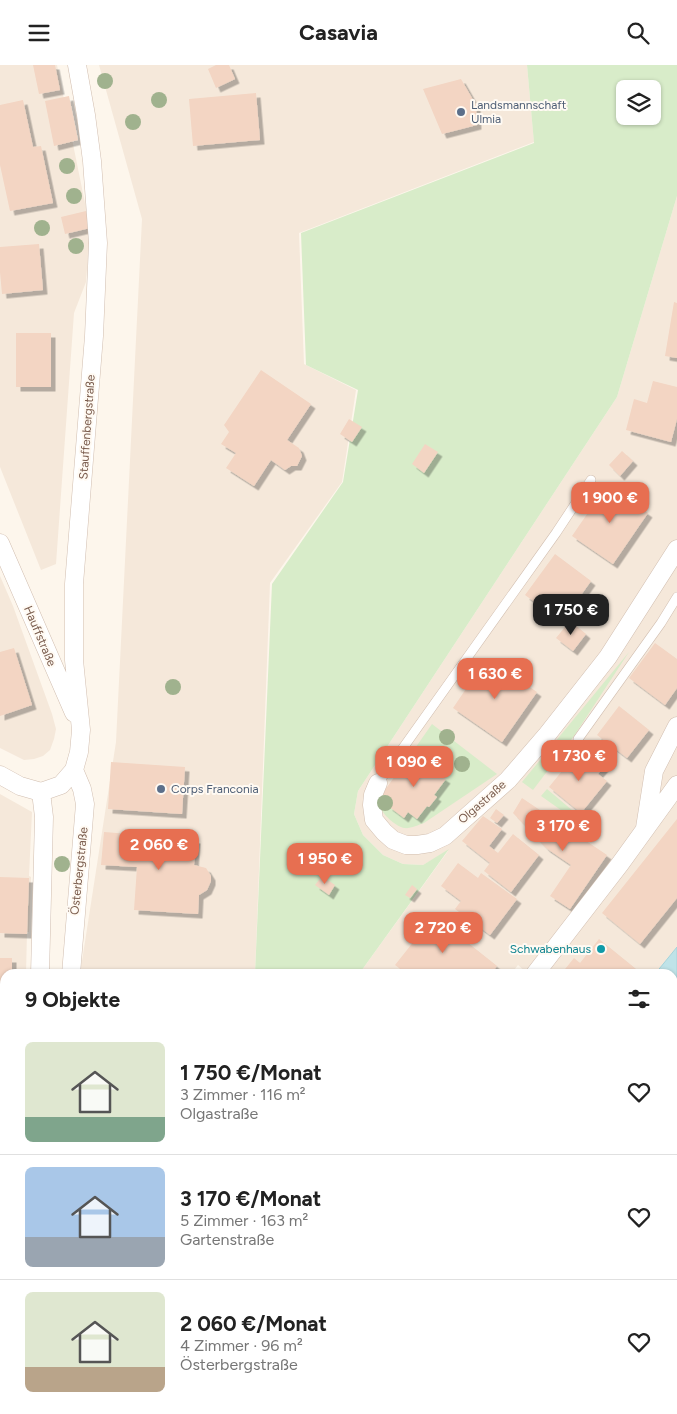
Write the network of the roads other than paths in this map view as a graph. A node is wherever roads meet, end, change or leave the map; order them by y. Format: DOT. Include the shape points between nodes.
graph roads {
  1 [pos="77,65"];
  2 [pos="590,480"];
  3 [pos="0,543"];
  4 [pos="677,549"];
  5 [pos="677,597"];
  6 [pos="677,726"];
  7 [pos="81,730"];
  8 [pos="578,739"];
  9 [pos="74,771"];
  10 [pos="0,775"];
  11 [pos="378,783"];
  12 [pos="677,785"];
  13 [pos="41,792"];
  14 [pos="644,831"];
  15 [pos="40,969"];
  16 [pos="71,969"];
  17 [pos="539,969"];
  1 -- 7 [label="street, Stauffenbergstraße" via="88,133 98,243 94,336 74,584 74,660"];
  2 -- 11 [label="lane" via="556,533"];
  3 -- 7 [label="street, Hauffstraße"];
  4 -- 11 [label="street, Olgastraße" via="608,657 546,736 508,780 445,835 417,845 393,840 374,820 373,795"];
  5 -- 8 [label="lane"];
  6 -- 14 [label="street" via="654,771"];
  7 -- 9 [label="street, Stauffenbergstraße" via="80,752"];
  9 -- 13 [label="street, Stauffenbergstraße" via="61,785"];
  9 -- 16 [label="street, Österbergstraße" via="85,804"];
  10 -- 13 [label="street" via="20,786"];
  12 -- 14 [label="street"];
  13 -- 15 [label="street" via="44,817"];
  14 -- 17 [label="street"];
}
